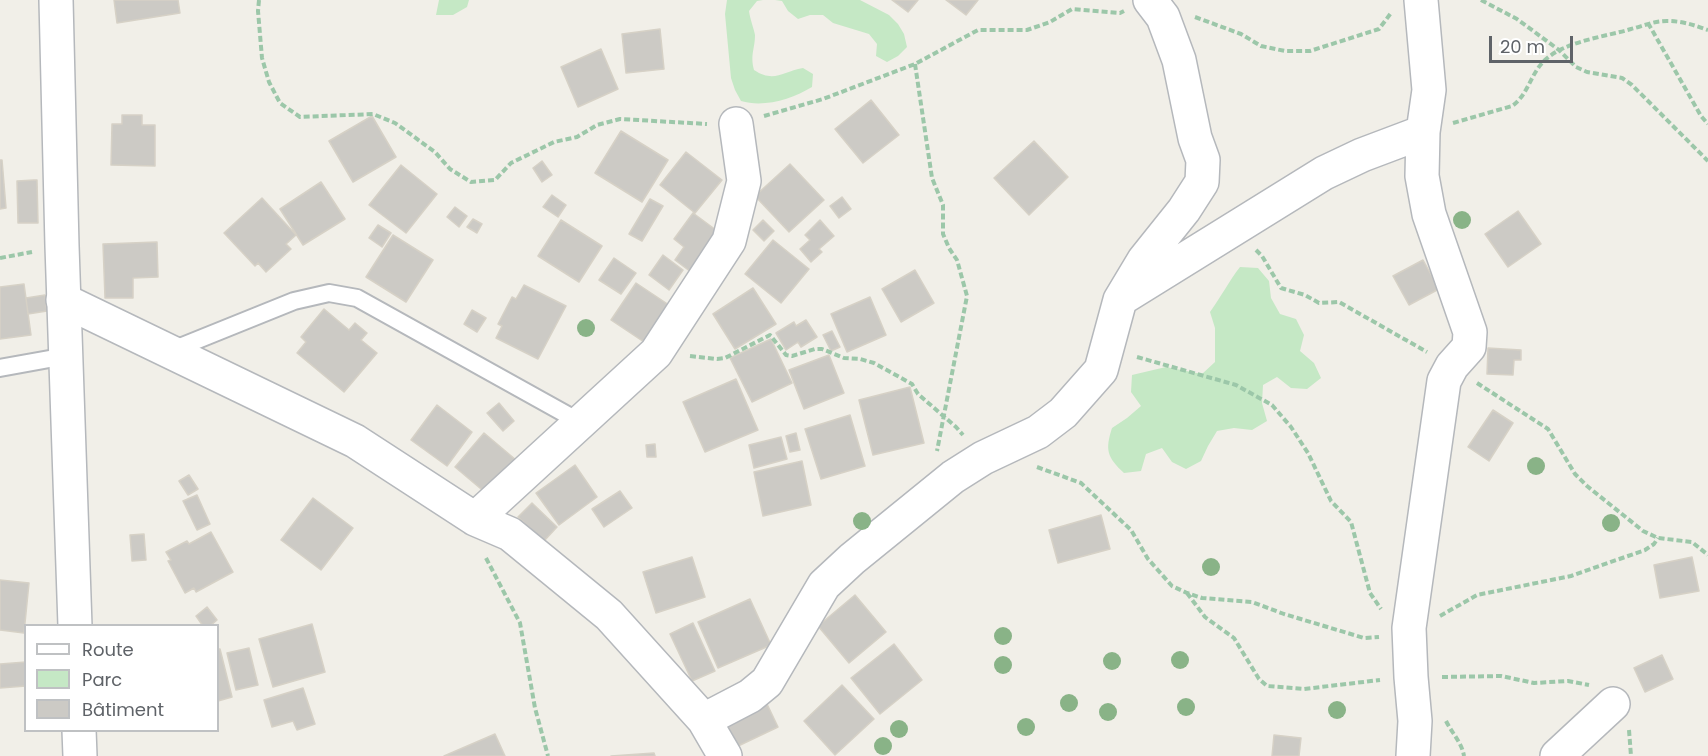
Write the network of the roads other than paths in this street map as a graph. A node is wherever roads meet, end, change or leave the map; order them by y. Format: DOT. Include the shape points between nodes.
graph roads {
  1 [pos="56,0"];
  2 [pos="1408,4"];
  3 [pos="1157,9"];
  4 [pos="736,124"];
  5 [pos="1423,132"];
  6 [pos="63,300"];
  7 [pos="1120,300"];
  8 [pos="169,351"];
  9 [pos="66,356"];
  10 [pos="0,368"];
  11 [pos="580,422"];
  12 [pos="475,519"];
  13 [pos="75,624"];
  14 [pos="1613,704"];
  15 [pos="704,720"];
  16 [pos="79,732"];
  17 [pos="80,756"];
  18 [pos="725,756"];
  19 [pos="1413,756"];
  20 [pos="1557,756"];
  1 -- 6 [label="street"];
  2 -- 5 [label="street" via="1430,90"];
  3 -- 7 [label="street" via="1179,60 1203,160 1202,182 1144,260"];
  4 -- 11 [label="street" via="744,181 729,241 657,353"];
  5 -- 7 [label="street" via="1324,173"];
  5 -- 19 [label="street" via="1422,176 1429,214 1470,332 1469,347 1444,381 1403,630 1415,721"];
  6 -- 8 [label="street"];
  6 -- 9 [label="street"];
  7 -- 15 [label="street" via="1101,370 1064,413 1038,432 953,477 852,559 824,585 767,682 750,696"];
  8 -- 11 [label="lane" via="294,301 329,293 357,298"];
  8 -- 12 [label="street" via="355,441"];
  9 -- 10 [label="lane"];
  9 -- 13 [label="street"];
  11 -- 12 [label="street"];
  12 -- 15 [label="street" via="510,534 609,615"];
  14 -- 20 [label="street"];
  15 -- 18 [label="street"];
  16 -- 17 [label="street"];
}
